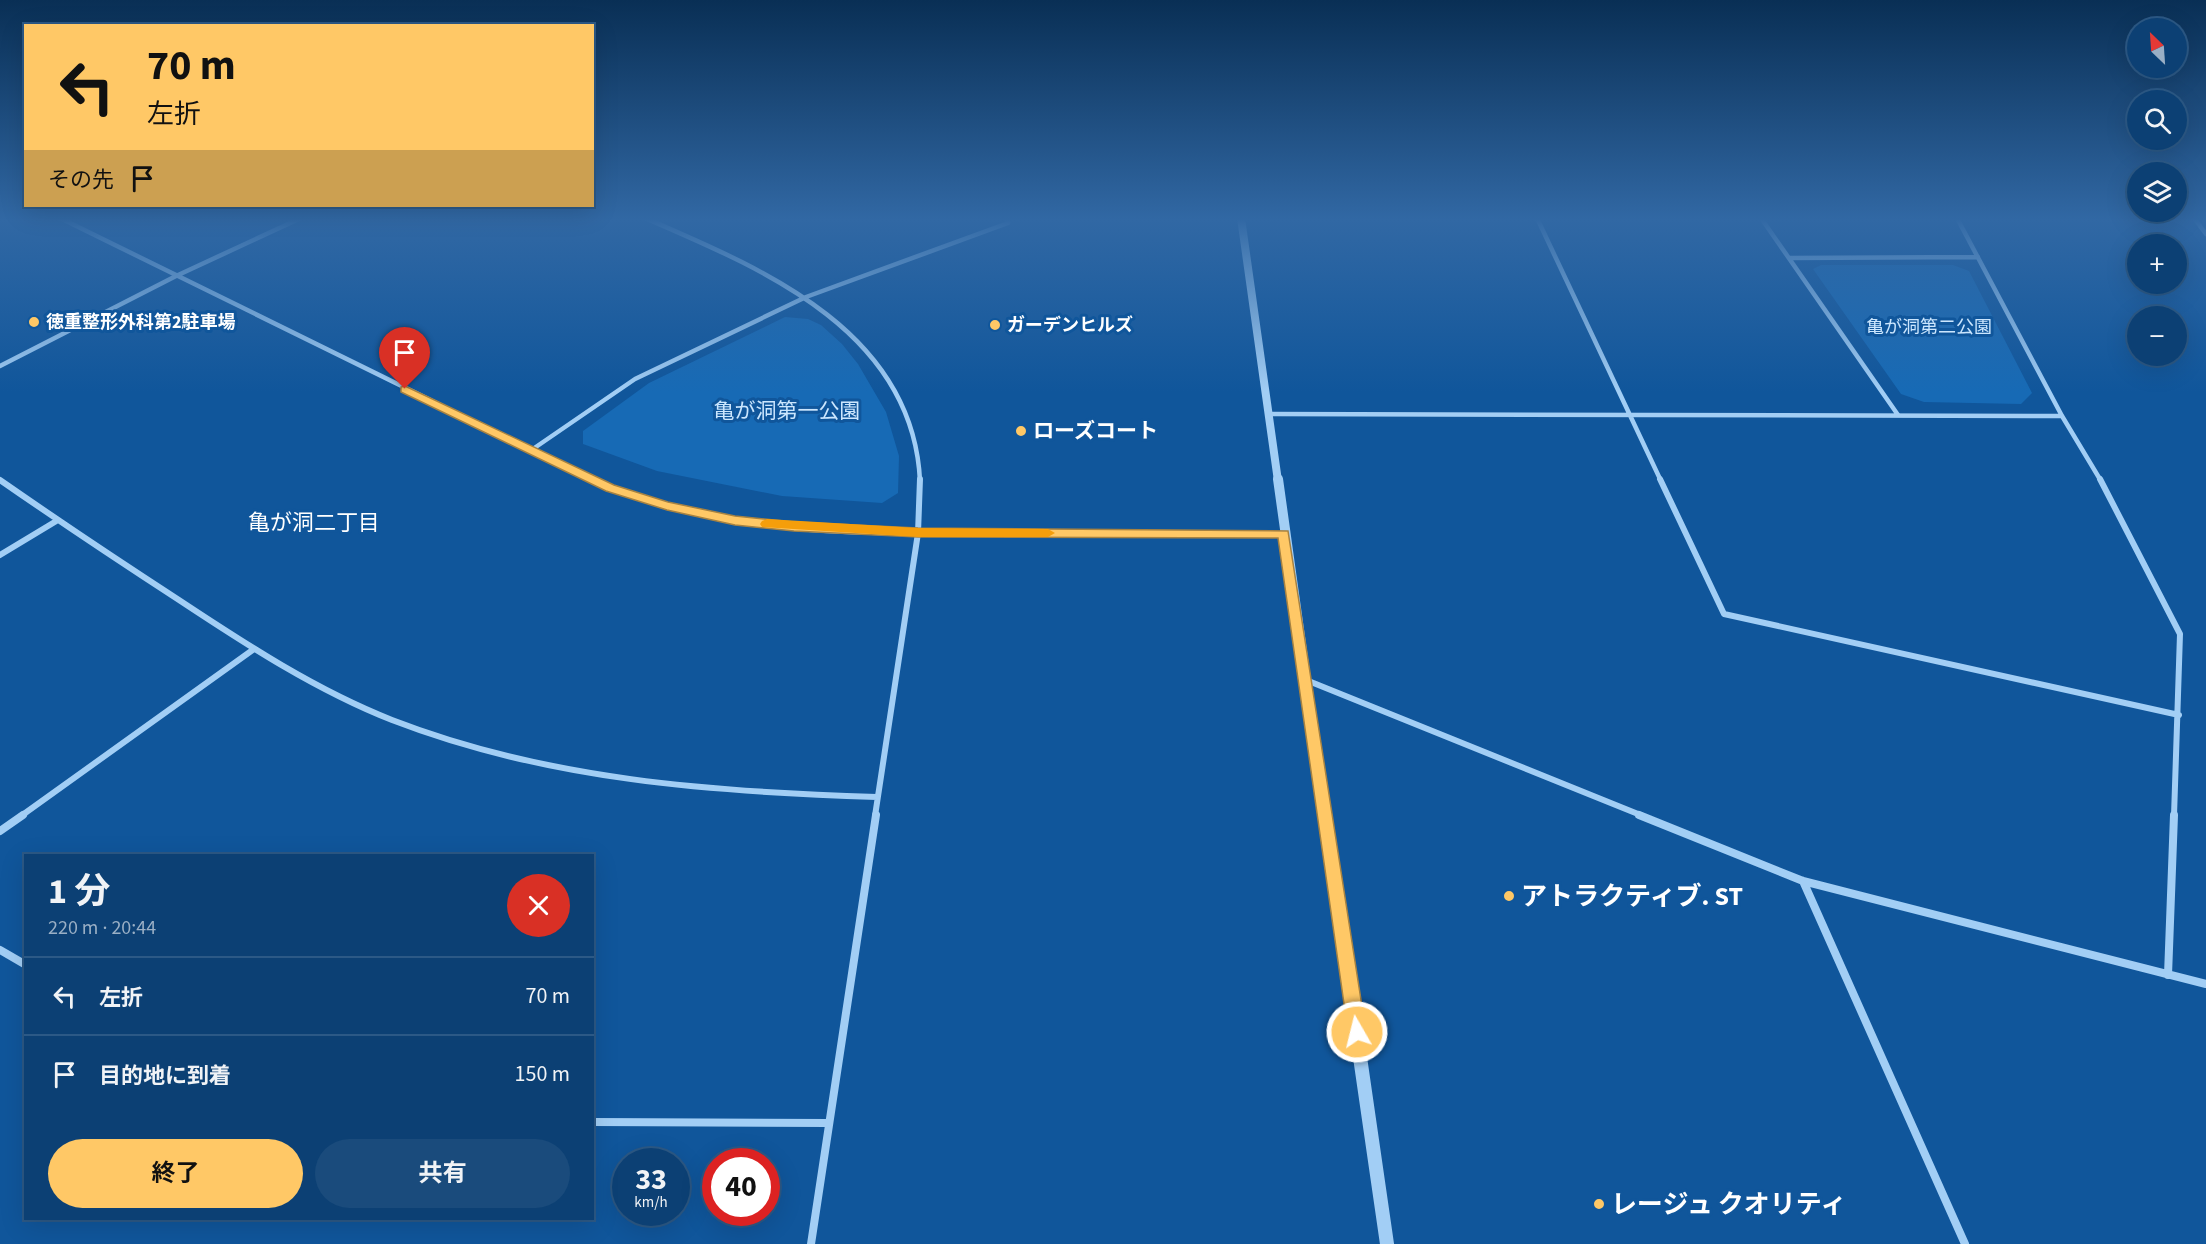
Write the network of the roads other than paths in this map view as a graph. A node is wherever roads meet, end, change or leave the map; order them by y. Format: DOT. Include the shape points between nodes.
graph roads {
  1 [pos="176,276"];
  2 [pos="770,276"];
  3 [pos="863,276"];
  4 [pos="1249,276"];
  5 [pos="1564,276"];
  6 [pos="1802,276"];
  7 [pos="1988,276"];
  8 [pos="806,297"];
  9 [pos="0,366"];
  10 [pos="1270,414"];
  11 [pos="1898,415"];
  12 [pos="1629,416"];
  13 [pos="2062,416"];
  14 [pos="530,451"];
  15 [pos="0,480"];
  16 [pos="58,520"];
  17 [pos="918,533"];
  18 [pos="1284,534"];
  19 [pos="0,555"];
  20 [pos="254,649"];
  21 [pos="1305,680"];
  22 [pos="2179,715"];
  23 [pos="877,797"];
  24 [pos="0,831"];
  25 [pos="1803,881"];
  26 [pos="0,950"];
  27 [pos="24,963"];
  28 [pos="2168,975"];
  29 [pos="2206,984"];
  30 [pos="594,1122"];
  31 [pos="828,1123"];
  32 [pos="811,1244"];
  33 [pos="1387,1244"];
  34 [pos="1965,1244"];
  1 -- 9 [label="street"];
  1 -- 14 [label="street"];
  2 -- 8 [label="street"];
  3 -- 8 [label="street"];
  4 -- 10 [label="street"];
  5 -- 12 [label="street"];
  6 -- 11 [label="street"];
  7 -- 13 [label="street"];
  8 -- 14 [label="street" via="635,379"];
  8 -- 17 [label="street" via="857,338 876,359 903,405 918,453"];
  10 -- 12 [label="street"];
  10 -- 18 [label="street"];
  11 -- 12 [label="street"];
  11 -- 13 [label="street"];
  12 -- 22 [label="street" via="1724,614"];
  13 -- 22 [label="street" via="2097,474 2180,634"];
  14 -- 17 [label="street" via="610,488 667,506 794,527"];
  15 -- 16 [label="street"];
  16 -- 19 [label="street"];
  16 -- 20 [label="street"];
  17 -- 18 [label="street"];
  17 -- 23 [label="street"];
  18 -- 21 [label="street"];
  20 -- 23 [label="street" via="332,693 392,720 532,762 640,783 766,795"];
  20 -- 24 [label="street"];
  21 -- 25 [label="street"];
  21 -- 33 [label="street"];
  22 -- 28 [label="street"];
  23 -- 31 [label="street"];
  25 -- 28 [label="street"];
  25 -- 34 [label="street"];
  26 -- 27 [label="street"];
  28 -- 29 [label="street"];
  30 -- 31 [label="street"];
  31 -- 32 [label="street"];
}
